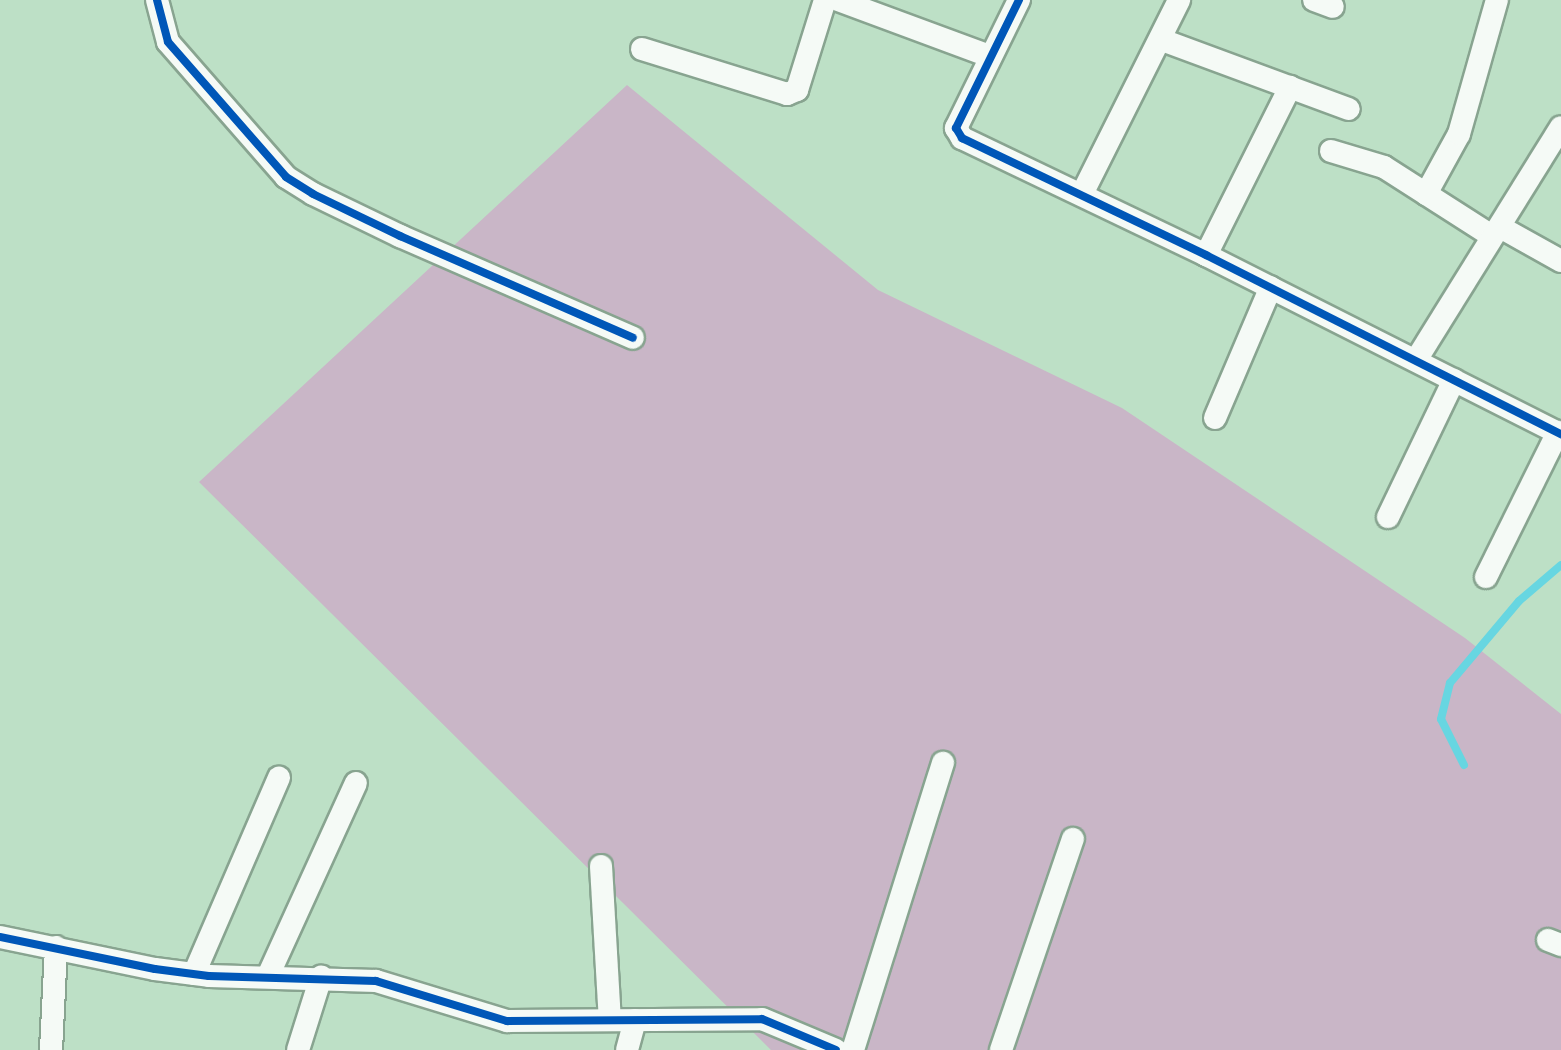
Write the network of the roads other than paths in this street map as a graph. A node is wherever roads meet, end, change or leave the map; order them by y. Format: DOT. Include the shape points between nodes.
graph roads {
  1 [pos="157,0"];
  2 [pos="825,0"];
  3 [pos="838,0"];
  4 [pos="1019,0"];
  5 [pos="1179,0"];
  6 [pos="1497,0"];
  7 [pos="1162,40"];
  8 [pos="642,49"];
  9 [pos="989,56"];
  10 [pos="1290,87"];
  11 [pos="1349,109"];
  12 [pos="1561,127"];
  13 [pos="1331,151"];
  14 [pos="1082,194"];
  15 [pos="1426,194"];
  16 [pos="1496,232"];
  17 [pos="1206,255"];
  18 [pos="1561,261"];
  19 [pos="1271,287"];
  20 [pos="633,339"];
  21 [pos="1416,360"];
  22 [pos="1454,380"];
  23 [pos="1215,418"];
  24 [pos="1559,433"];
  25 [pos="1388,517"];
  26 [pos="1486,577"];
  27 [pos="943,763"];
  28 [pos="279,778"];
  29 [pos="356,783"];
  30 [pos="1072,839"];
  31 [pos="601,866"];
  32 [pos="0,937"];
  33 [pos="56,947"];
  34 [pos="194,974"];
  35 [pos="268,976"];
  36 [pos="321,977"];
  37 [pos="610,1020"];
  38 [pos="635,1020"];
  39 [pos="789,1041"];
  40 [pos="51,1050"];
  41 [pos="298,1050"];
  42 [pos="627,1050"];
  43 [pos="836,1050"];
  44 [pos="854,1050"];
  45 [pos="1001,1050"];
  1 -- 20 [label="street" via="168,42 286,177 390,231"];
  2 -- 8 [label="street" via="797,90 787,94"];
  3 -- 9 [label="street"];
  4 -- 9 [label="street"];
  5 -- 7 [label="street"];
  6 -- 15 [label="street" via="1459,134"];
  7 -- 10 [label="street"];
  7 -- 14 [label="street"];
  9 -- 14 [label="street" via="956,128 962,138"];
  10 -- 11 [label="street"];
  10 -- 17 [label="street"];
  12 -- 16 [label="street"];
  13 -- 15 [label="street" via="1384,167"];
  14 -- 17 [label="street"];
  15 -- 16 [label="street"];
  16 -- 18 [label="street"];
  16 -- 21 [label="street"];
  17 -- 19 [label="street"];
  19 -- 21 [label="street"];
  19 -- 23 [label="street"];
  21 -- 22 [label="street"];
  22 -- 24 [label="street"];
  22 -- 25 [label="street"];
  24 -- 26 [label="street"];
  27 -- 44 [label="street"];
  28 -- 34 [label="street"];
  29 -- 35 [label="street"];
  30 -- 45 [label="street"];
  31 -- 37 [label="street"];
  32 -- 33 [label="street"];
  33 -- 34 [label="street"];
  33 -- 40 [label="street"];
  34 -- 35 [label="street"];
  35 -- 36 [label="street"];
  36 -- 37 [label="street" via="376,981 507,1021"];
  36 -- 41 [label="street"];
  37 -- 38 [label="street"];
  38 -- 39 [label="street" via="762,1019"];
  38 -- 42 [label="street"];
  39 -- 43 [label="street"];
}
